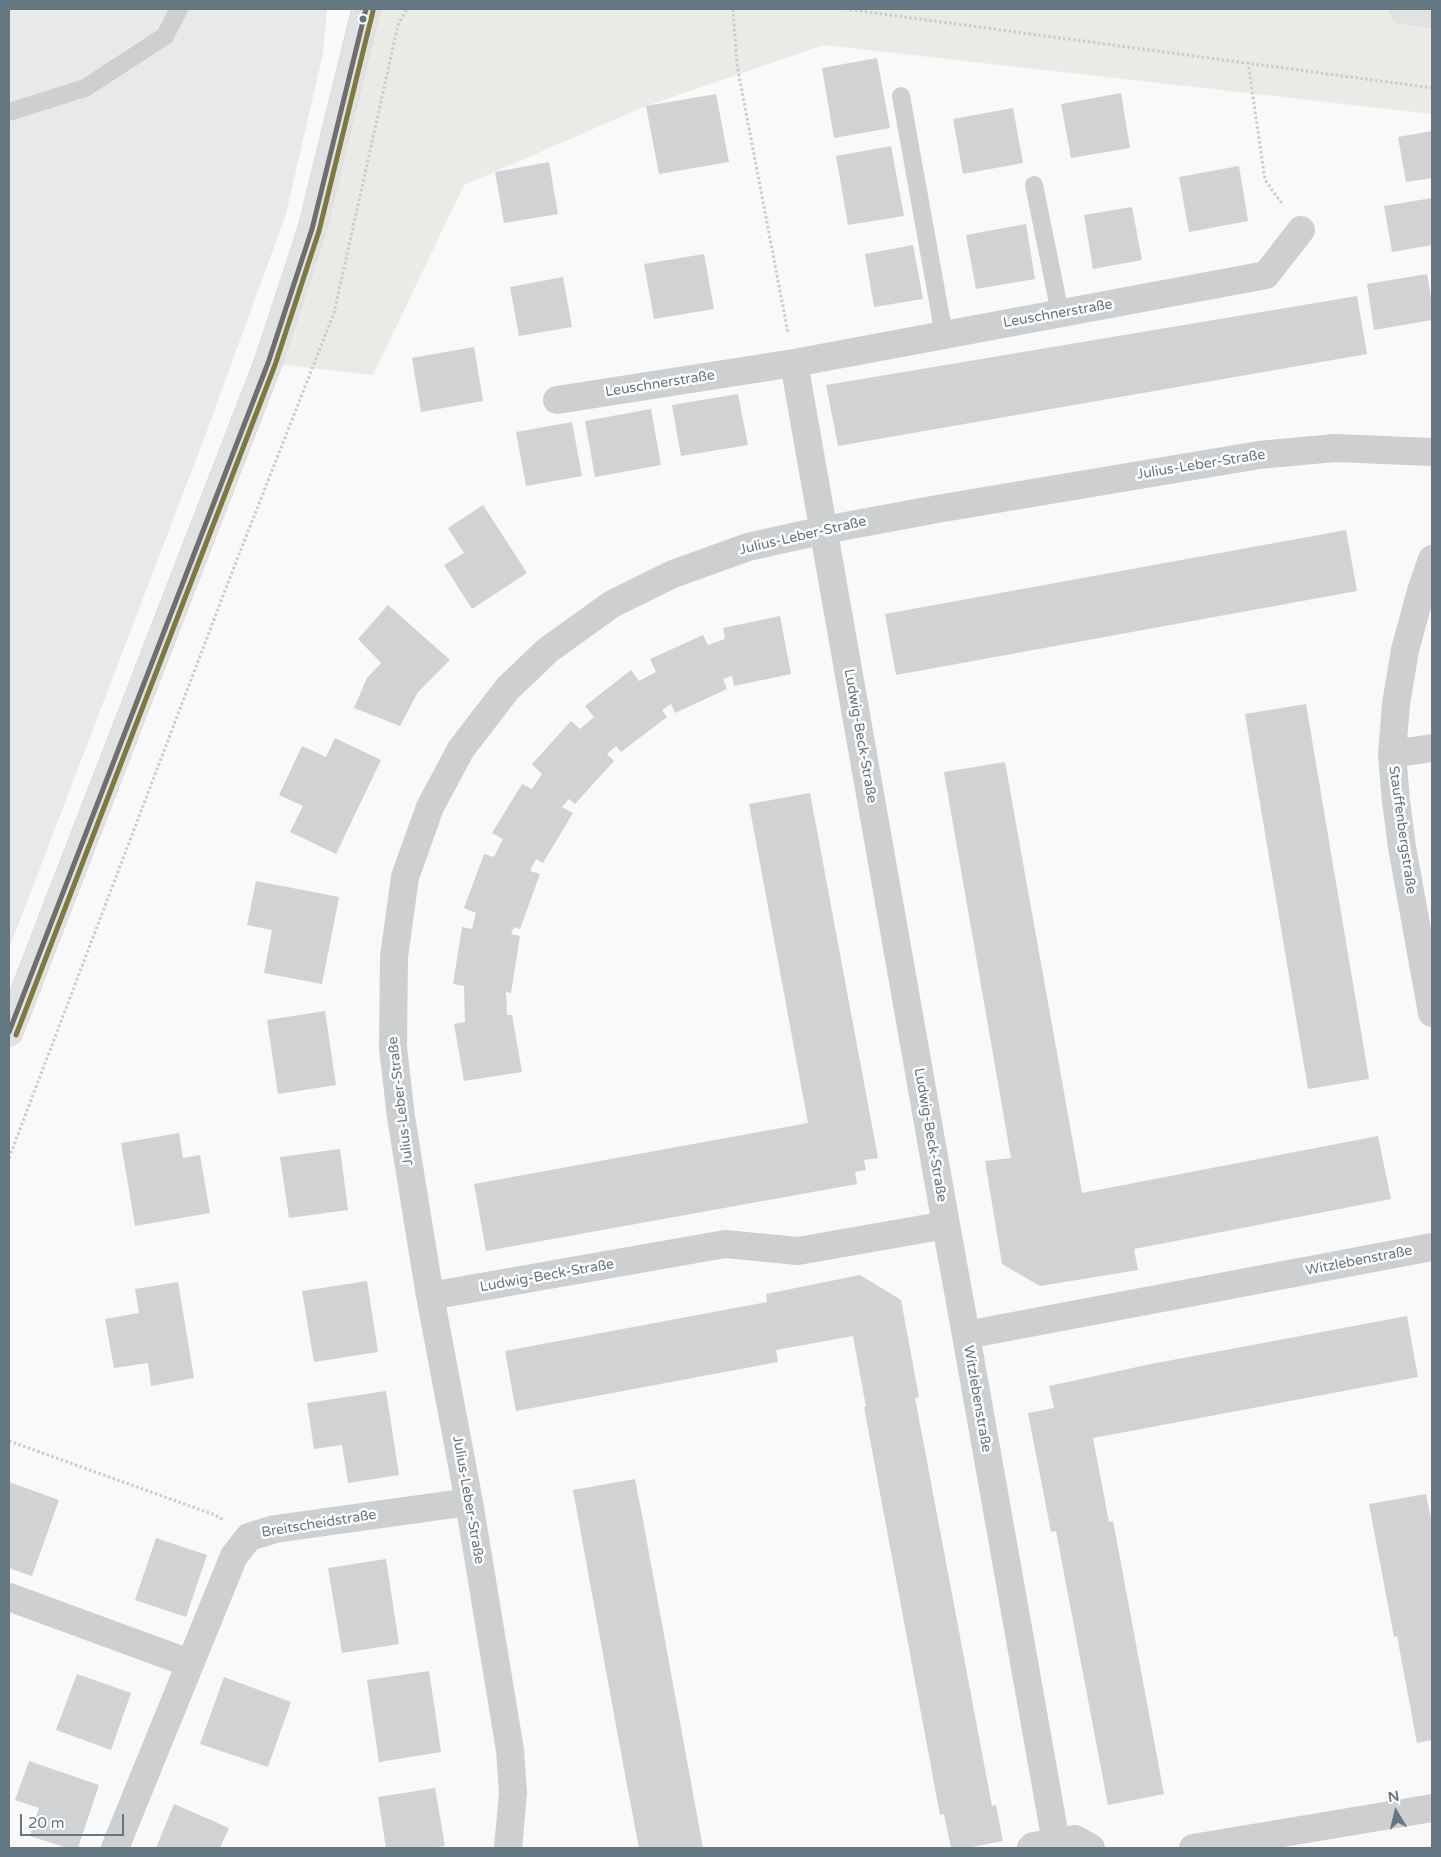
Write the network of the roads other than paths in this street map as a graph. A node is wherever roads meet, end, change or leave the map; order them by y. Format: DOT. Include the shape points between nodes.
graph roads {
  1 [pos="179,9"];
  2 [pos="366,9"];
  3 [pos="1404,9"];
  4 [pos="1432,13"];
  5 [pos="901,96"];
  6 [pos="9,112"];
  7 [pos="1034,185"];
  8 [pos="1300,230"];
  9 [pos="1060,313"];
  10 [pos="944,335"];
  11 [pos="794,363"];
  12 [pos="557,400"];
  13 [pos="1432,452"];
  14 [pos="824,530"];
  15 [pos="1432,559"];
  16 [pos="1432,748"];
  17 [pos="1392,754"];
  18 [pos="1432,1013"];
  19 [pos="9,1032"];
  20 [pos="946,1224"];
  21 [pos="1432,1247"];
  22 [pos="430,1296"];
  23 [pos="966,1335"];
  24 [pos="469,1502"];
  25 [pos="9,1597"];
  26 [pos="189,1663"];
  27 [pos="1432,1808"];
  28 [pos="1048,1846"];
  29 [pos="115,1848"];
  30 [pos="508,1848"];
  31 [pos="1091,1848"];
  32 [pos="1193,1848"];
  1 -- 6 [label="lane" via="165,36 85,88"];
  2 -- 19 [label="main road" via="312,229 268,363"];
  3 -- 4 [label="main road"];
  5 -- 10 [label="lane"];
  7 -- 9 [label="lane"];
  8 -- 9 [label="street, Leuschnerstraße" via="1266,275"];
  9 -- 10 [label="street, Leuschnerstraße"];
  10 -- 11 [label="street, Leuschnerstraße"];
  11 -- 12 [label="street, Leuschnerstraße"];
  11 -- 14 [label="street"];
  13 -- 14 [label="street, Julius-Leber-Straße" via="1335,448 1259,455"];
  14 -- 20 [label="street, Ludwig-Beck-Straße"];
  14 -- 22 [label="street, Julius-Leber-Straße" via="748,547 673,574 612,604 548,650 508,688 461,750 430,807 406,877 394,957 393,1048"];
  15 -- 17 [label="street, Stauffenbergstraße" via="1405,650"];
  16 -- 17 [label="street"];
  17 -- 18 [label="street, Stauffenbergstraße" via="1402,847"];
  20 -- 22 [label="street, Ludwig-Beck-Straße" via="798,1251 725,1244"];
  20 -- 23 [label="street"];
  21 -- 23 [label="street, Witzlebenstraße"];
  22 -- 24 [label="street, Julius-Leber-Straße"];
  23 -- 28 [label="street, Witzlebenstraße"];
  24 -- 26 [label="street, Breitscheidstraße" via="275,1529 249,1537 234,1556"];
  24 -- 30 [label="street, Julius-Leber-Straße" via="510,1750 513,1793"];
  25 -- 26 [label="street"];
  26 -- 29 [label="street, Breitscheidstraße"];
  27 -- 32 [label="street"];
  28 -- 31 [label="street" via="1075,1839"];
}
